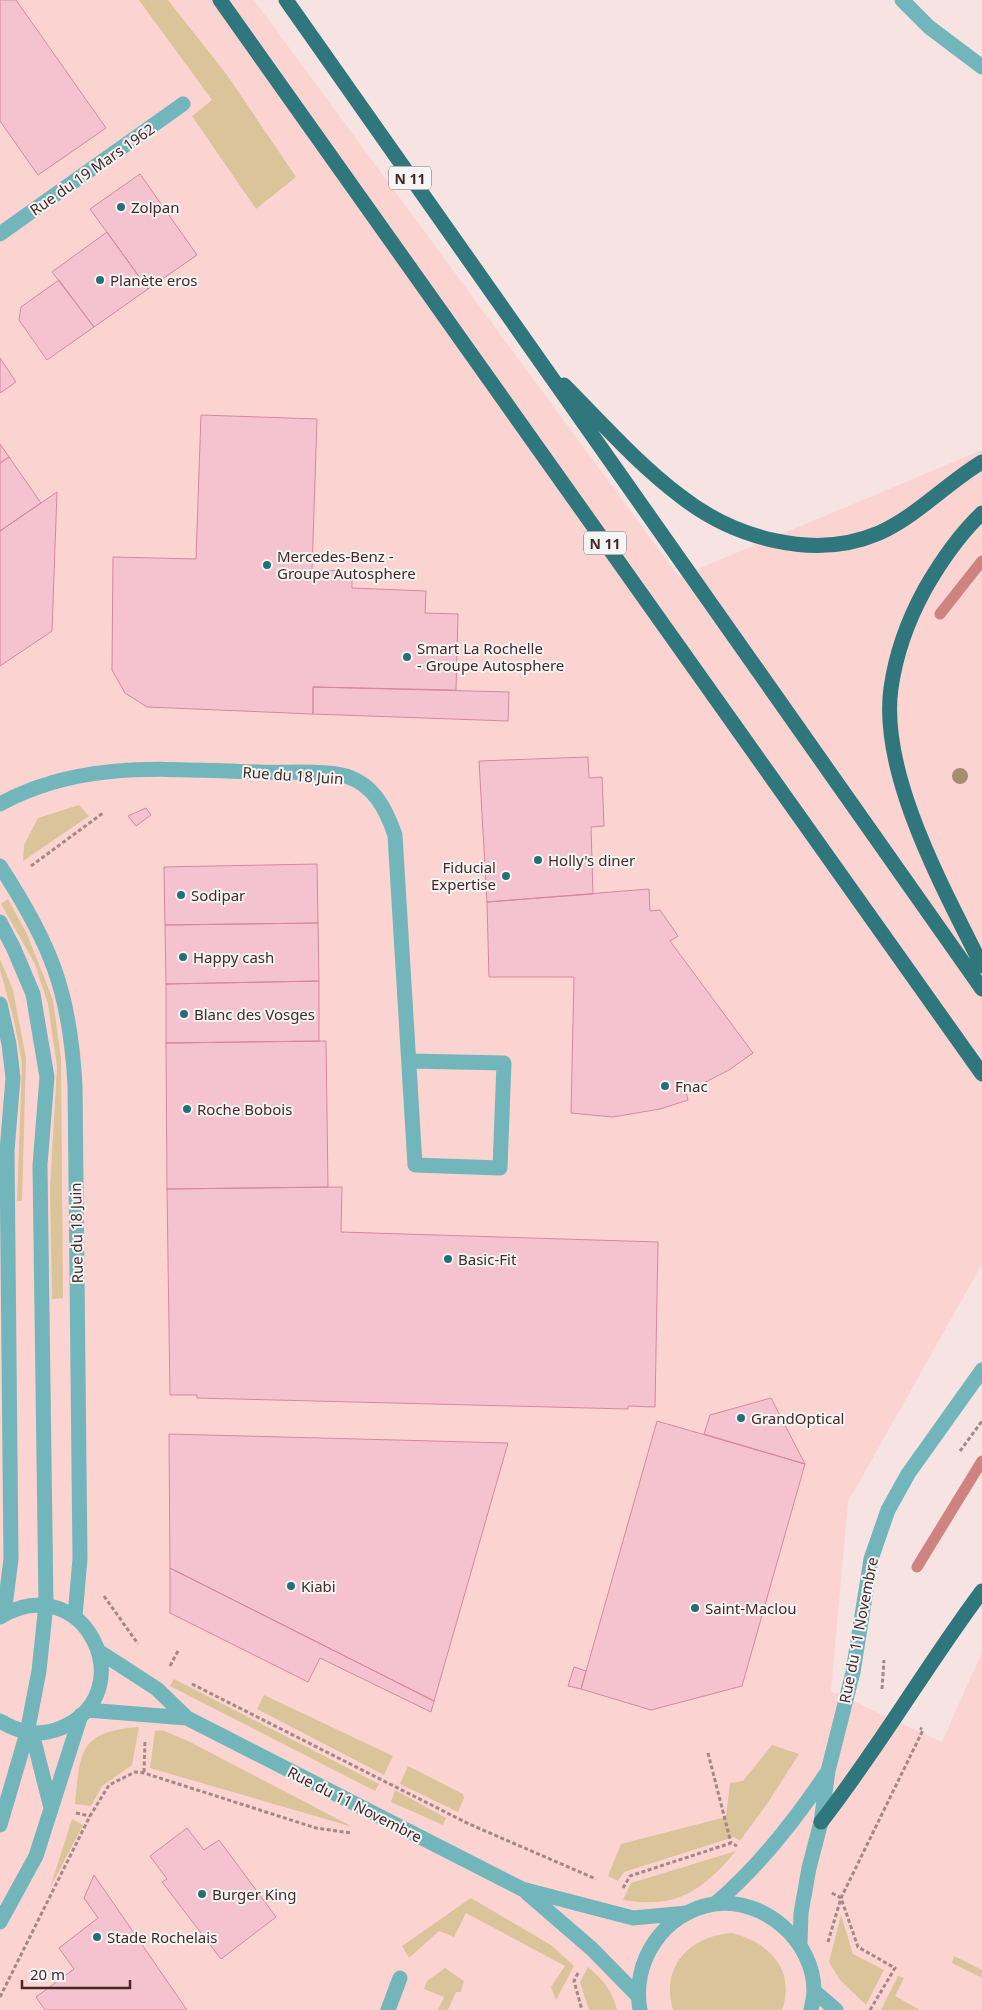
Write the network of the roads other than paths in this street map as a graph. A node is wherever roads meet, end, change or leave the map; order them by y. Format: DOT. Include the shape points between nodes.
graph roads {
  1 [pos="220,0"];
  2 [pos="286,0"];
  3 [pos="902,0"];
  4 [pos="982,67"];
  5 [pos="183,104"];
  6 [pos="0,234"];
  7 [pos="535,357"];
  8 [pos="982,462"];
  9 [pos="982,513"];
  10 [pos="0,804"];
  11 [pos="0,866"];
  12 [pos="0,922"];
  13 [pos="982,966"];
  14 [pos="982,990"];
  15 [pos="0,1004"];
  16 [pos="409,1061"];
  17 [pos="982,1074"];
  18 [pos="982,1370"];
  19 [pos="982,1591"];
  20 [pos="46,1604"];
  21 [pos="2,1615"];
  22 [pos="75,1616"];
  23 [pos="100,1652"];
  24 [pos="84,1713"];
  25 [pos="187,1718"];
  26 [pos="0,1721"];
  27 [pos="29,1733"];
  28 [pos="828,1771"];
  29 [pos="51,1808"];
  30 [pos="821,1822"];
  31 [pos="0,1824"];
  32 [pos="522,1889"];
  33 [pos="714,1904"];
  34 [pos="687,1913"];
  35 [pos="0,1922"];
  36 [pos="800,1945"];
  37 [pos="400,1978"];
  38 [pos="814,1991"];
  39 [pos="639,2003"];
  40 [pos="388,2010"];
  41 [pos="811,2010"];
  42 [pos="836,2010"];
  1 -- 17 [label="highway, N 11"];
  2 -- 7 [label="highway, N 11"];
  3 -- 4 [label="street" via="929,27"];
  5 -- 6 [label="street, Rue du 19 Mars 1962"];
  7 -- 8 [label="highway" via="680,496 727,524 785,543 831,545 878,533 896,524"];
  7 -- 14 [label="highway, N 11"];
  9 -- 13 [label="highway" via="940,562 915,606 900,643 891,690 892,735 911,811 932,864"];
  10 -- 16 [label="street, Rue du 18 Juin" via="54,780 83,774 138,770 309,773 346,776 366,787 384,805 395,835"];
  11 -- 22 [label="street, Rue du 18 Juin" via="42,936 56,968 73,1042 80,1559"];
  12 -- 20 [label="street" via="33,994 47,1078 40,1165"];
  15 -- 21 [label="street" via="13,1078 7,1151 11,1559"];
  16 -- 16 [label="street, Rue du 18 Juin" via="415,1165 500,1168 504,1063"];
  18 -- 28 [label="street, Rue du 11 Novembre" via="908,1474 888,1510 871,1559 853,1672"];
  19 -- 30 [label="highway" via="855,1779"];
  20 -- 21 [label="street" via="12,1609"];
  20 -- 22 [label="street"];
  20 -- 27 [label="street"];
  22 -- 23 [label="street" via="90,1632"];
  23 -- 24 [label="street" via="102,1673 97,1693"];
  23 -- 25 [label="street, Rue du 11 Novembre" via="157,1689"];
  24 -- 25 [label="street, Rue du 11 Novembre"];
  24 -- 27 [label="street" via="72,1724 52,1732"];
  24 -- 29 [label="street"];
  25 -- 32 [label="street, Rue du 11 Novembre"];
  26 -- 27 [label="street"];
  27 -- 29 [label="street"];
  27 -- 31 [label="street"];
  28 -- 30 [label="street, Rue du 11 Novembre"];
  28 -- 33 [label="street, Rue du 11 Novembre" via="798,1815 736,1885"];
  29 -- 35 [label="street" via="36,1856"];
  30 -- 36 [label="street, Rue du 11 Novembre" via="801,1913"];
  32 -- 34 [label="street, Rue du 11 Novembre" via="633,1918"];
  32 -- 39 [label="street, Rue du 11 Novembre" via="592,1949"];
  33 -- 34 [label="street"];
  33 -- 36 [label="street" via="740,1904 763,1912 784,1926"];
  34 -- 39 [label="street" via="666,1927 650,1947 640,1971"];
  36 -- 38 [label="street" via="810,1967"];
  37 -- 40 [label="street"];
  38 -- 41 [label="street"];
  38 -- 42 [label="street"];
}
